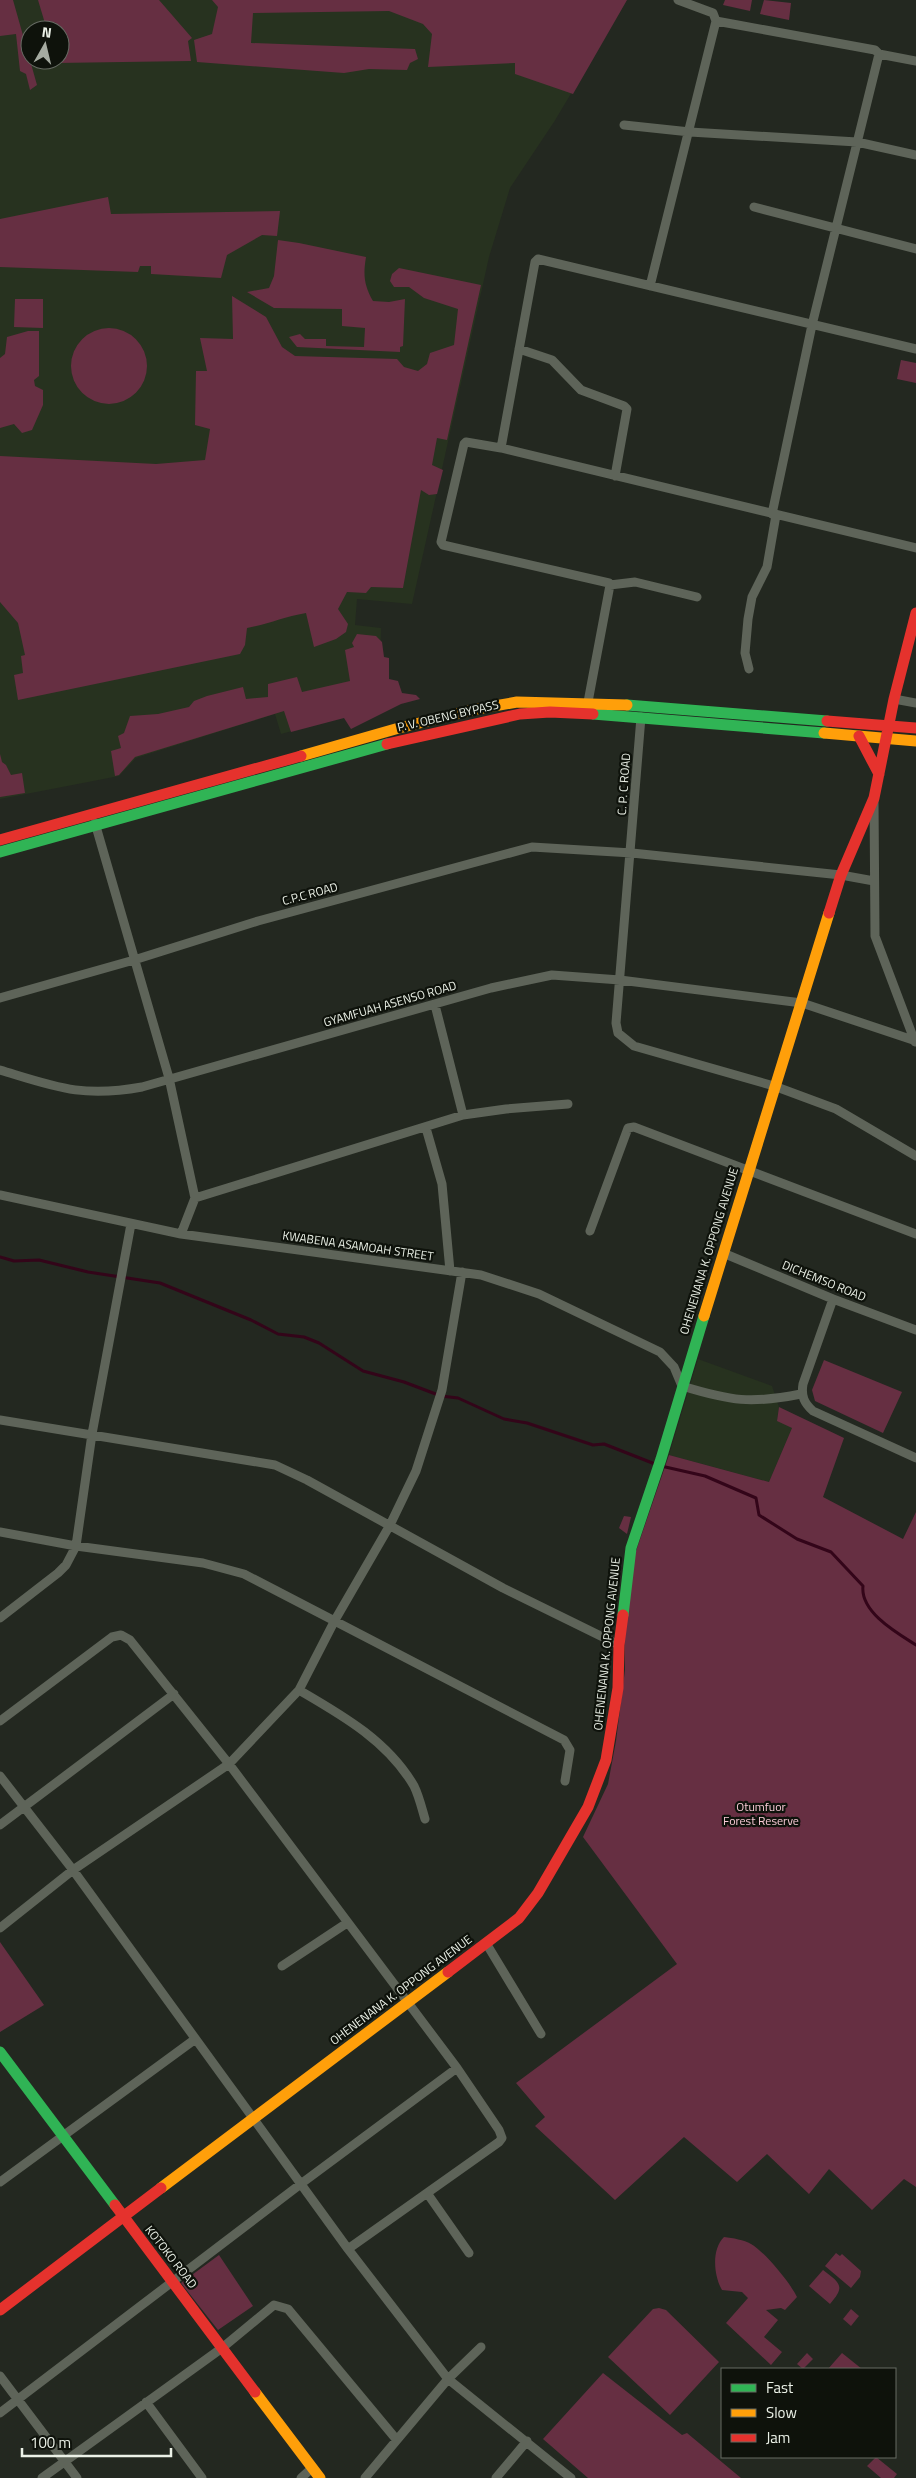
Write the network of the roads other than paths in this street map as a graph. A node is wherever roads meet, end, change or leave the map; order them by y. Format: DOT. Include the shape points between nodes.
graph roads {
  1 [pos="678,0"];
  2 [pos="716,21"];
  3 [pos="879,54"];
  4 [pos="916,61"];
  5 [pos="624,125"];
  6 [pos="690,132"];
  7 [pos="857,142"];
  8 [pos="916,155"];
  9 [pos="754,206"];
  10 [pos="837,228"];
  11 [pos="916,239"];
  12 [pos="915,249"];
  13 [pos="650,286"];
  14 [pos="812,325"];
  15 [pos="519,349"];
  16 [pos="916,349"];
  17 [pos="501,448"];
  18 [pos="615,476"];
  19 [pos="774,515"];
  20 [pos="916,548"];
  21 [pos="610,585"];
  22 [pos="697,597"];
  23 [pos="916,613"];
  24 [pos="749,669"];
  25 [pos="894,699"];
  26 [pos="588,702"];
  27 [pos="916,703"];
  28 [pos="642,717"];
  29 [pos="890,726"];
  30 [pos="916,728"];
  31 [pos="859,736"];
  32 [pos="886,738"];
  33 [pos="916,741"];
  34 [pos="879,774"];
  35 [pos="874,798"];
  36 [pos="94,820"];
  37 [pos="0,840"];
  38 [pos="0,852"];
  39 [pos="632,853"];
  40 [pos="841,875"];
  41 [pos="874,881"];
  42 [pos="134,960"];
  43 [pos="620,980"];
  44 [pos="0,998"];
  45 [pos="802,1003"];
  46 [pos="435,1005"];
  47 [pos="915,1041"];
  48 [pos="0,1070"];
  49 [pos="169,1078"];
  50 [pos="774,1086"];
  51 [pos="568,1104"];
  52 [pos="463,1115"];
  53 [pos="426,1128"];
  54 [pos="916,1156"];
  55 [pos="749,1169"];
  56 [pos="0,1195"];
  57 [pos="196,1198"];
  58 [pos="131,1224"];
  59 [pos="590,1231"];
  60 [pos="181,1234"];
  61 [pos="916,1234"];
  62 [pos="723,1253"];
  63 [pos="450,1270"];
  64 [pos="462,1272"];
  65 [pos="833,1299"];
  66 [pos="916,1330"];
  67 [pos="682,1386"];
  68 [pos="801,1394"];
  69 [pos="0,1420"];
  70 [pos="92,1434"];
  71 [pos="916,1458"];
  72 [pos="390,1525"];
  73 [pos="0,1532"];
  74 [pos="76,1546"];
  75 [pos="0,1618"];
  76 [pos="335,1620"];
  77 [pos="619,1646"];
  78 [pos="299,1690"];
  79 [pos="174,1694"];
  80 [pos="0,1721"];
  81 [pos="229,1764"];
  82 [pos="0,1776"];
  83 [pos="565,1781"];
  84 [pos="24,1807"];
  85 [pos="425,1819"];
  86 [pos="0,1825"];
  87 [pos="73,1870"];
  88 [pos="347,1924"];
  89 [pos="0,1928"];
  90 [pos="486,1943"];
  91 [pos="282,1966"];
  92 [pos="407,2003"];
  93 [pos="541,2034"];
  94 [pos="194,2040"];
  95 [pos="0,2052"];
  96 [pos="457,2068"];
  97 [pos="253,2118"];
  98 [pos="64,2136"];
  99 [pos="0,2182"];
  100 [pos="302,2183"];
  101 [pos="427,2193"];
  102 [pos="122,2217"];
  103 [pos="348,2249"];
  104 [pos="469,2253"];
  105 [pos="173,2282"];
  106 [pos="0,2310"];
  107 [pos="481,2347"];
  108 [pos="222,2348"];
  109 [pos="0,2376"];
  110 [pos="448,2379"];
  111 [pos="18,2400"];
  112 [pos="146,2402"];
  113 [pos="0,2413"];
  114 [pos="396,2439"];
  115 [pos="528,2441"];
  116 [pos="65,2462"];
  117 [pos="312,2468"];
  118 [pos="42,2478"];
  119 [pos="77,2478"];
  120 [pos="202,2478"];
  121 [pos="301,2478"];
  122 [pos="320,2478"];
  123 [pos="365,2478"];
  124 [pos="496,2478"];
  125 [pos="571,2478"];
  1 -- 2 [label="street" via="713,13"];
  2 -- 3 [label="street" via="875,50"];
  2 -- 6 [label="street"];
  3 -- 4 [label="street"];
  3 -- 7 [label="street"];
  5 -- 6 [label="street"];
  6 -- 7 [label="street"];
  6 -- 13 [label="street"];
  7 -- 8 [label="street"];
  7 -- 10 [label="street"];
  9 -- 10 [label="street"];
  10 -- 12 [label="street"];
  10 -- 14 [label="street"];
  11 -- 12 [label="street"];
  13 -- 14 [label="street"];
  13 -- 15 [label="street" via="538,259"];
  14 -- 16 [label="street"];
  14 -- 19 [label="street"];
  15 -- 17 [label="street"];
  15 -- 18 [label="street" via="552,360 582,390 627,409"];
  17 -- 18 [label="street"];
  17 -- 21 [label="street" via="464,444 442,543"];
  18 -- 19 [label="street"];
  19 -- 20 [label="street"];
  19 -- 24 [label="street" via="766,568 752,597 748,619 745,653"];
  21 -- 22 [label="street" via="636,582"];
  21 -- 26 [label="street"];
  23 -- 25 [label="main road, OHENENANA K. OPPONG AVENUE"];
  25 -- 27 [label="street"];
  25 -- 29 [label="main road, OHENENANA K. OPPONG AVENUE"];
  26 -- 29 [label="main road, P. V. OBENG BYPASS"];
  26 -- 36 [label="main road, P. V. OBENG BYPASS" via="517,702 477,709 259,766"];
  28 -- 31 [label="main road, P. V. OBENG BYPASS"];
  28 -- 36 [label="main road, P. V. OBENG BYPASS" via="535,712 478,722"];
  28 -- 39 [label="street, C. P. C ROAD"];
  29 -- 30 [label="main road, P. V. OBENG BYPASS"];
  29 -- 32 [label="main road, OHENENANA K. OPPONG AVENUE"];
  31 -- 32 [label="main road, P. V. OBENG BYPASS"];
  31 -- 34 [label="main road"];
  32 -- 33 [label="main road, P. V. OBENG BYPASS"];
  32 -- 34 [label="main road, OHENENANA K. OPPONG AVENUE"];
  34 -- 35 [label="main road, OHENENANA K. OPPONG AVENUE"];
  35 -- 40 [label="main road, OHENENANA K. OPPONG AVENUE"];
  35 -- 41 [label="street"];
  36 -- 37 [label="main road, P. V. OBENG BYPASS"];
  36 -- 38 [label="main road, P. V. OBENG BYPASS"];
  36 -- 42 [label="street"];
  39 -- 40 [label="street, C.P.C ROAD"];
  39 -- 42 [label="street, C.P.C ROAD" via="532,847 258,921"];
  39 -- 43 [label="street, C. P. C ROAD"];
  40 -- 41 [label="street, C.P.C ROAD"];
  40 -- 45 [label="main road, OHENENANA K. OPPONG AVENUE"];
  41 -- 47 [label="street" via="875,936"];
  42 -- 44 [label="street, C.P.C ROAD"];
  42 -- 49 [label="street"];
  43 -- 45 [label="street, GYAMFUAH ASENSO ROAD"];
  43 -- 46 [label="street, GYAMFUAH ASENSO ROAD" via="552,975 491,988"];
  43 -- 50 [label="street, C. P. C ROAD" via="616,1023 623,1040 644,1050"];
  45 -- 47 [label="street, GYAMFUAH ASENSO ROAD"];
  45 -- 50 [label="main road, OHENENANA K. OPPONG AVENUE"];
  46 -- 49 [label="street, GYAMFUAH ASENSO ROAD"];
  46 -- 52 [label="street"];
  48 -- 49 [label="street" via="60,1089 86,1092 113,1092"];
  49 -- 57 [label="street"];
  50 -- 54 [label="street" via="836,1109"];
  50 -- 55 [label="main road, OHENENANA K. OPPONG AVENUE"];
  51 -- 52 [label="street"];
  52 -- 53 [label="street"];
  53 -- 57 [label="street"];
  53 -- 63 [label="street" via="442,1184"];
  55 -- 59 [label="street" via="630,1127"];
  55 -- 61 [label="street"];
  55 -- 62 [label="main road, OHENENANA K. OPPONG AVENUE"];
  56 -- 58 [label="street, KWABENA ASAMOAH STREET"];
  57 -- 60 [label="street"];
  58 -- 60 [label="street, KWABENA ASAMOAH STREET"];
  58 -- 70 [label="street"];
  60 -- 63 [label="street, KWABENA ASAMOAH STREET"];
  62 -- 65 [label="street, DICHEMSO ROAD"];
  62 -- 67 [label="main road, OHENENANA K. OPPONG AVENUE"];
  63 -- 64 [label="street, KWABENA ASAMOAH STREET"];
  64 -- 67 [label="street, KWABENA ASAMOAH STREET" via="539,1294 660,1352 674,1366"];
  64 -- 72 [label="street" via="442,1390 416,1471"];
  65 -- 66 [label="street, DICHEMSO ROAD"];
  65 -- 68 [label="street"];
  67 -- 68 [label="street" via="736,1401"];
  67 -- 77 [label="main road, OHENENANA K. OPPONG AVENUE" via="631,1548"];
  68 -- 71 [label="street" via="813,1411"];
  69 -- 70 [label="street"];
  70 -- 72 [label="street" via="275,1465"];
  70 -- 74 [label="street"];
  72 -- 76 [label="street"];
  72 -- 77 [label="street" via="503,1588"];
  73 -- 74 [label="street"];
  74 -- 75 [label="street" via="58,1573"];
  74 -- 76 [label="street" via="234,1570"];
  76 -- 78 [label="street"];
  76 -- 83 [label="street" via="564,1740 570,1750"];
  77 -- 90 [label="main road, OHENENANA K. OPPONG AVENUE" via="618,1688 608,1752 597,1787 538,1893 519,1918"];
  78 -- 81 [label="street"];
  78 -- 85 [label="street" via="354,1722 380,1744 414,1787"];
  79 -- 80 [label="street" via="130,1640 121,1635 112,1637"];
  79 -- 81 [label="street"];
  79 -- 84 [label="street"];
  81 -- 87 [label="street"];
  81 -- 88 [label="street"];
  82 -- 84 [label="street"];
  84 -- 86 [label="street"];
  84 -- 87 [label="street"];
  87 -- 89 [label="street"];
  87 -- 94 [label="street"];
  88 -- 91 [label="street"];
  88 -- 92 [label="street"];
  90 -- 92 [label="main road, OHENENANA K. OPPONG AVENUE"];
  90 -- 93 [label="street"];
  92 -- 96 [label="street"];
  92 -- 97 [label="main road, OHENENANA K. OPPONG AVENUE"];
  94 -- 97 [label="street"];
  94 -- 98 [label="street"];
  95 -- 98 [label="main road, KOTOKO ROAD"];
  96 -- 100 [label="street"];
  96 -- 101 [label="street" via="502,2138"];
  97 -- 100 [label="street"];
  97 -- 102 [label="main road, OHENENANA K. OPPONG AVENUE"];
  98 -- 99 [label="street"];
  98 -- 102 [label="main road, KOTOKO ROAD"];
  100 -- 103 [label="street"];
  100 -- 105 [label="street"];
  101 -- 103 [label="street"];
  101 -- 104 [label="street"];
  102 -- 105 [label="main road, KOTOKO ROAD"];
  102 -- 106 [label="main road, OHENENANA K. OPPONG AVENUE"];
  103 -- 110 [label="street"];
  105 -- 108 [label="main road, KOTOKO ROAD"];
  105 -- 111 [label="street"];
  107 -- 110 [label="street"];
  108 -- 112 [label="street"];
  108 -- 114 [label="street" via="274,2305 288,2309"];
  108 -- 117 [label="main road, KOTOKO ROAD"];
  109 -- 111 [label="street"];
  110 -- 114 [label="street"];
  110 -- 115 [label="street"];
  111 -- 113 [label="street"];
  111 -- 116 [label="street"];
  112 -- 116 [label="street"];
  112 -- 120 [label="street"];
  114 -- 123 [label="street"];
  115 -- 124 [label="street"];
  115 -- 125 [label="street"];
  116 -- 118 [label="street"];
  116 -- 119 [label="street"];
  117 -- 121 [label="street"];
  117 -- 122 [label="main road, KOTOKO ROAD"];
}
